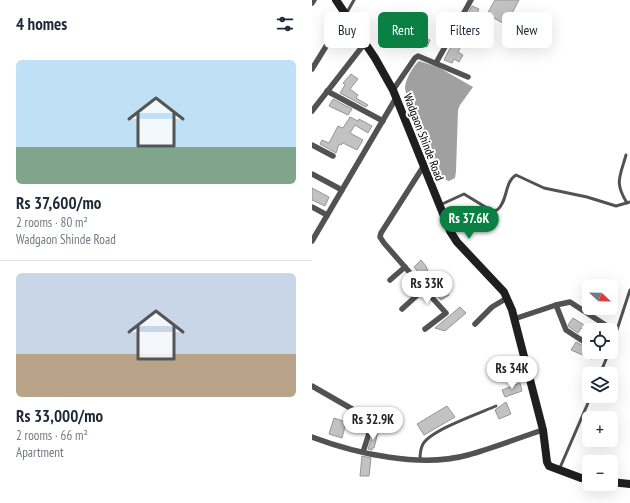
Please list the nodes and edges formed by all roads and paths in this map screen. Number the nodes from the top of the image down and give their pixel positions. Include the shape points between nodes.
1 (314, 0) edge
2 (336, 0) edge
3 (354, 0) edge
4 (471, 0) edge
5 (312, 3) edge
6 (345, 12) edge
7 (347, 12) edge
8 (325, 48) edge
9 (360, 48) edge
10 (368, 48) edge
11 (436, 63) junction
12 (312, 68) edge
13 (468, 78) dead end
14 (393, 90) junction
15 (327, 91) junction
16 (396, 98) junction
17 (312, 111) edge
18 (383, 121) junction
19 (312, 145) edge
20 (626, 155) dead end
21 (333, 156) dead end
22 (423, 167) junction
23 (312, 174) edge
24 (342, 190) junction
25 (628, 202) edge
26 (438, 205) junction
27 (312, 207) edge
28 (328, 215) junction
29 (313, 239) edge
30 (405, 267) junction
31 (390, 280) dead end
32 (424, 289) junction
33 (630, 290) edge
34 (507, 298) junction
35 (556, 305) junction
36 (402, 309) dead end
37 (514, 318) junction
38 (602, 323) edge
39 (475, 324) dead end
40 (618, 327) edge
41 (425, 329) dead end
42 (582, 340) edge
43 (312, 386) edge
44 (588, 403) edge
45 (496, 406) dead end
46 (543, 430) junction
47 (312, 437) edge
48 (363, 452) junction
49 (420, 461) junction
50 (559, 470) junction
51 (582, 478) edge
52 (618, 483) edge
53 (630, 484) edge

1 - 5 street
2 - 6 street, Wadgaon Shinde Road
3 - 7 lane
4 - 11 street
8 - 12 street
9 - 15 street
10 - 14 street, Wadgaon Shinde Road
11 - 13 street
11 - 14 street via 418,56
14 - 16 street, Wadgaon Shinde Road
15 - 17 street
15 - 18 street
16 - 18 street
16 - 22 street, Wadgaon Shinde Road
18 - 24 street
19 - 21 street
20 - 25 lane via 618,186
22 - 26 street, Wadgaon Shinde Road
22 - 30 street via 380,237
23 - 24 street
24 - 28 street
25 - 26 lane via 616,206 587,197 548,190 516,175 511,180 497,210 492,211 464,194
26 - 34 street, Wadgaon Shinde Road via 457,242
27 - 28 street
28 - 29 street
30 - 31 street
30 - 32 street
32 - 36 street
32 - 41 street via 446,313
33 - 40 lane
34 - 37 street, Wadgaon Shinde Road
34 - 39 street via 492,307
35 - 37 street
35 - 38 street via 567,302 573,304
35 - 42 street via 566,330
37 - 46 street, Wadgaon Shinde Road
43 - 48 street via 373,421
44 - 50 lane
45 - 49 lane via 457,422 425,441 421,447
46 - 49 street via 466,456
46 - 50 street, Wadgaon Shinde Road via 547,462 549,466
47 - 48 street
48 - 49 street
50 - 51 street, Wadgaon Shinde Road
52 - 53 street

